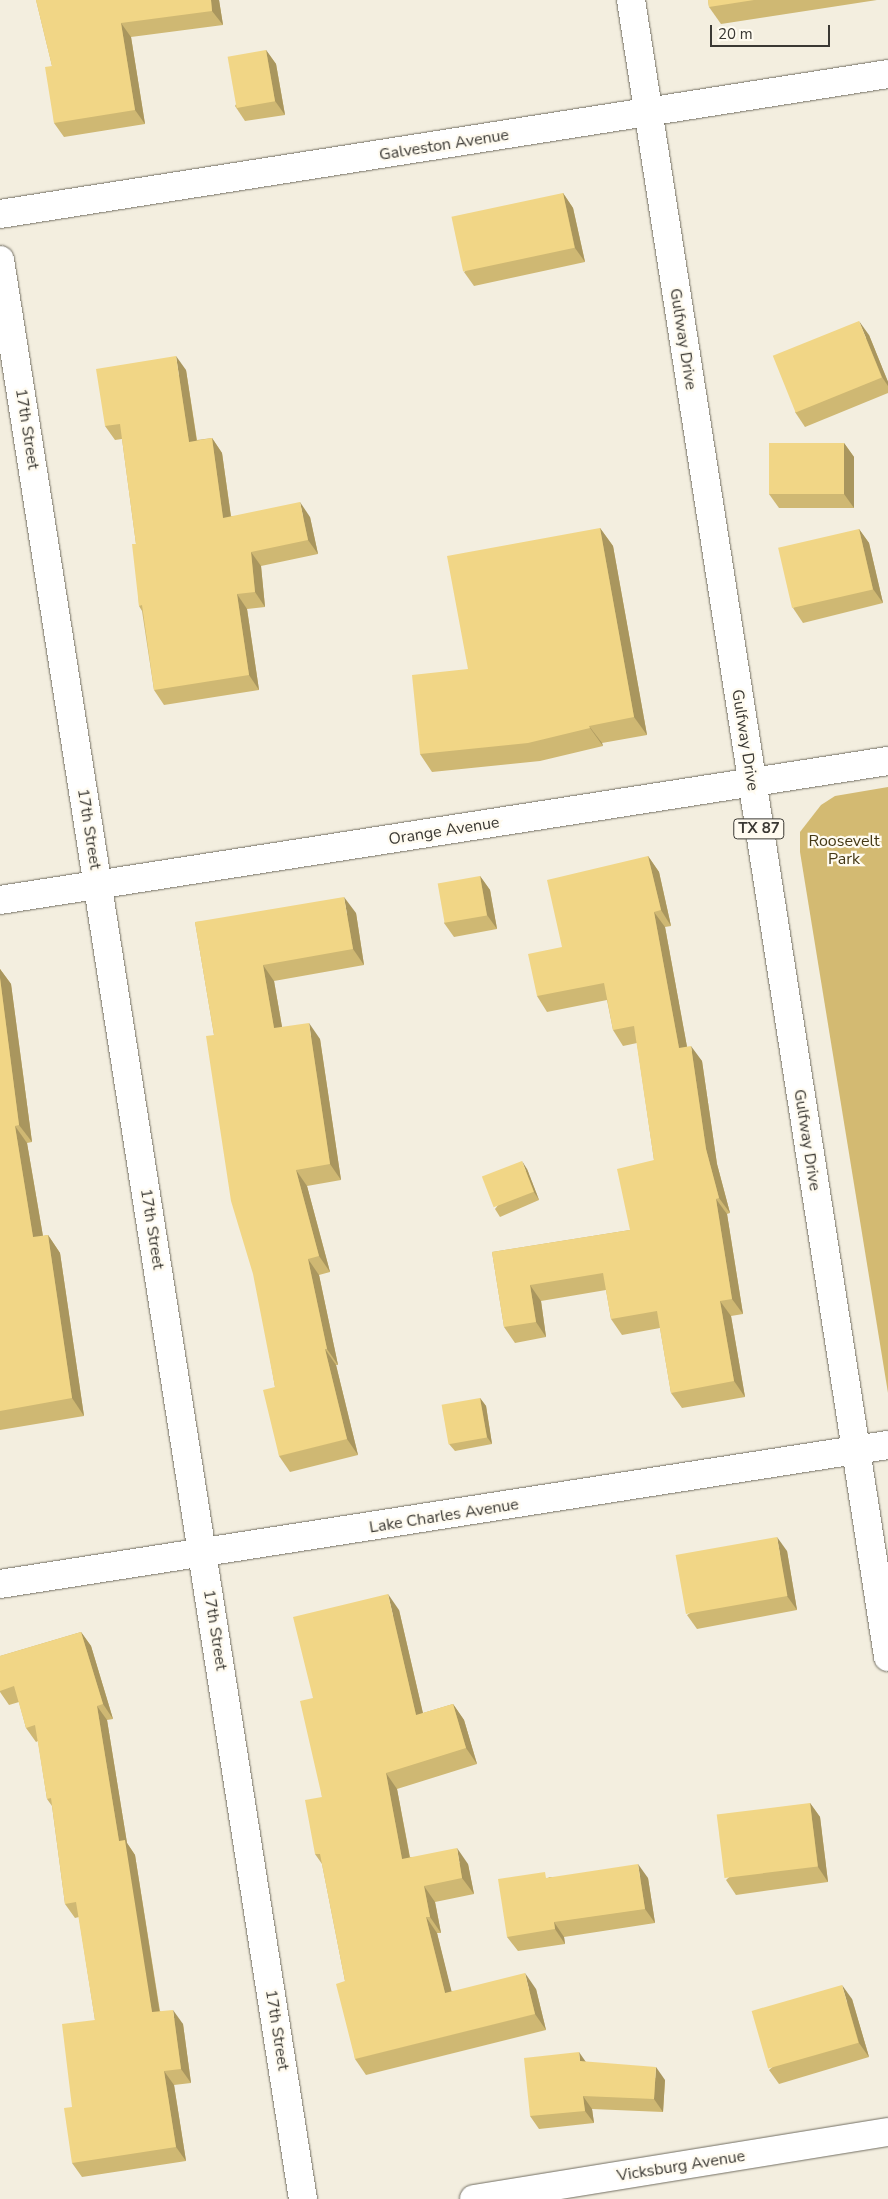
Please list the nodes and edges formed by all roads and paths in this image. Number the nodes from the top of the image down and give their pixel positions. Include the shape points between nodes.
1 (630, 0) edge
2 (888, 74) edge
3 (648, 113) junction
4 (0, 214) edge
5 (0, 260) edge
6 (888, 761) edge
7 (752, 782) junction
8 (98, 885) junction
9 (0, 900) edge
10 (888, 1445) edge
11 (856, 1450) junction
12 (203, 1553) junction
13 (0, 1584) edge
14 (888, 1657) edge
15 (888, 2132) edge
16 (303, 2199) edge
17 (474, 2199) edge

1 - 3 street, Gulfway Drive / TX 87
2 - 3 street, Galveston Avenue
3 - 4 street, Galveston Avenue
3 - 7 street, Gulfway Drive / TX 87
5 - 8 street, 17th Street
6 - 7 street, Orange Avenue
7 - 8 street, Orange Avenue
7 - 11 street, Gulfway Drive / TX 87
8 - 9 street, Orange Avenue
8 - 12 street, 17th Street
10 - 11 street, Lake Charles Avenue
11 - 12 street, Lake Charles Avenue
11 - 14 street, Gulfway Drive / TX 87
12 - 13 street, Lake Charles Avenue
12 - 16 street, 17th Street
15 - 17 street, Vicksburg Avenue

